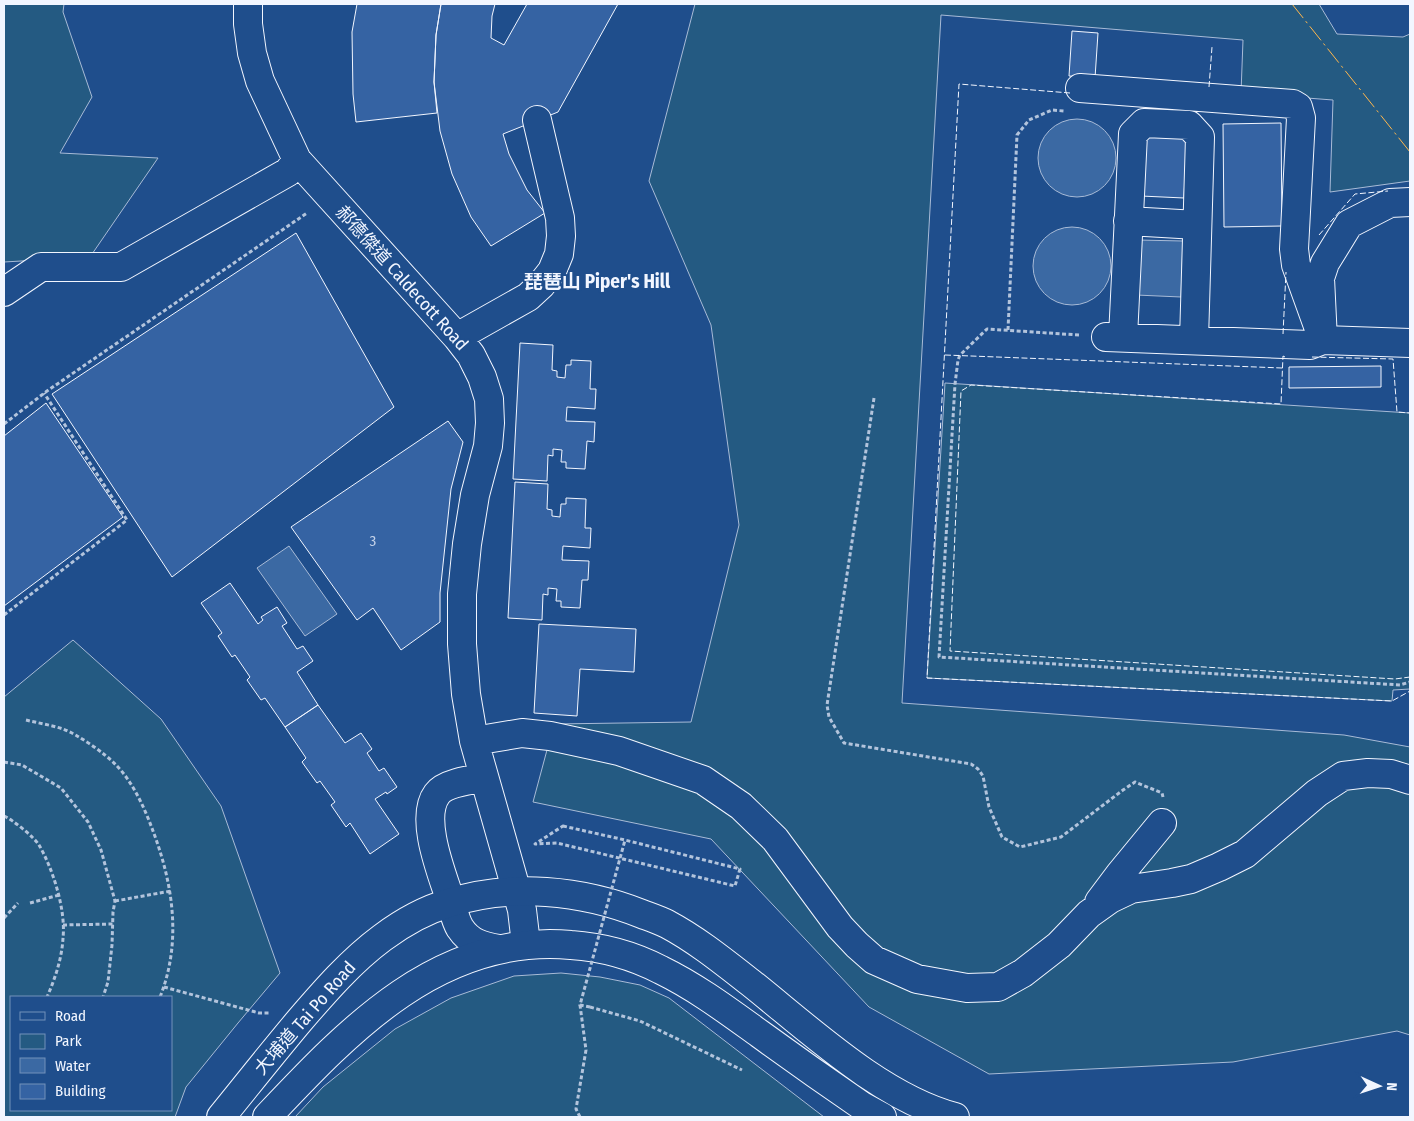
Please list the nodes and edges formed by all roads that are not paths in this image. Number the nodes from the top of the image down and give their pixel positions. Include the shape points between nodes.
1 (248, 4) edge
2 (1075, 100) road end
3 (537, 120) dead end
4 (297, 160) junction
5 (1410, 202) edge
6 (1128, 221) junction
7 (1197, 225) junction
8 (4, 292) edge
9 (456, 337) junction
10 (1194, 340) junction
11 (1323, 340) junction
12 (1410, 343) edge
13 (474, 741) junction
14 (483, 778) junction
15 (1410, 780) edge
16 (1162, 824) road end
17 (517, 892) junction
18 (451, 902) junction
19 (1089, 914) junction
20 (526, 944) junction
21 (499, 949) junction
22 (221, 1117) edge
23 (267, 1117) edge
24 (882, 1117) edge
25 (955, 1117) edge

1 - 4 main road, 郝德傑道 Caldecott Road via 252,53 260,81
2 - 11 main road via 1294,104 1298,107 1301,118 1294,249 1296,265
3 - 9 main road via 560,218 561,236 552,271 528,297
4 - 8 main road via 288,172 121,267 41,267
4 - 9 main road, 郝德傑道 Caldecott Road
5 - 11 main road via 1390,203 1349,224 1325,263 1320,278
6 - 7 main road
6 - 7 main road via 1132,134 1144,123 1189,125 1200,137
6 - 10 main road via 1115,337
7 - 10 main road
9 - 13 main road, 郝德傑道 Caldecott Road via 471,356 489,399 488,446 475,495 462,594 466,694
10 - 11 main road via 1310,345
11 - 12 main road
13 - 14 main road, 郝德傑道 Caldecott Road
13 - 19 main road via 522,733 550,736 620,751 703,780 741,806 775,839 857,945 874,960 917,979 967,988 998,987 1023,973 1059,945
14 - 17 main road, 郝德傑道 Caldecott Road
14 - 18 main road via 450,786 437,794 430,811 430,833
15 - 19 main road via 1391,774 1343,776 1317,793 1245,854 1191,878 1131,889
16 - 19 main road
17 - 18 main road, 大埔道 Tai Po Road
17 - 20 main road, 郝德傑道 Caldecott Road
17 - 25 main road, 大埔道 Tai Po Road via 586,896 628,908 666,924 706,948 869,1075 906,1098
18 - 21 main road via 459,927 469,939
18 - 22 main road, 大埔道 Tai Po Road via 410,920 357,959 323,994
20 - 21 main road
20 - 24 main road via 553,943 602,949 661,969 697,990
21 - 23 main road via 446,967 395,998 335,1047

